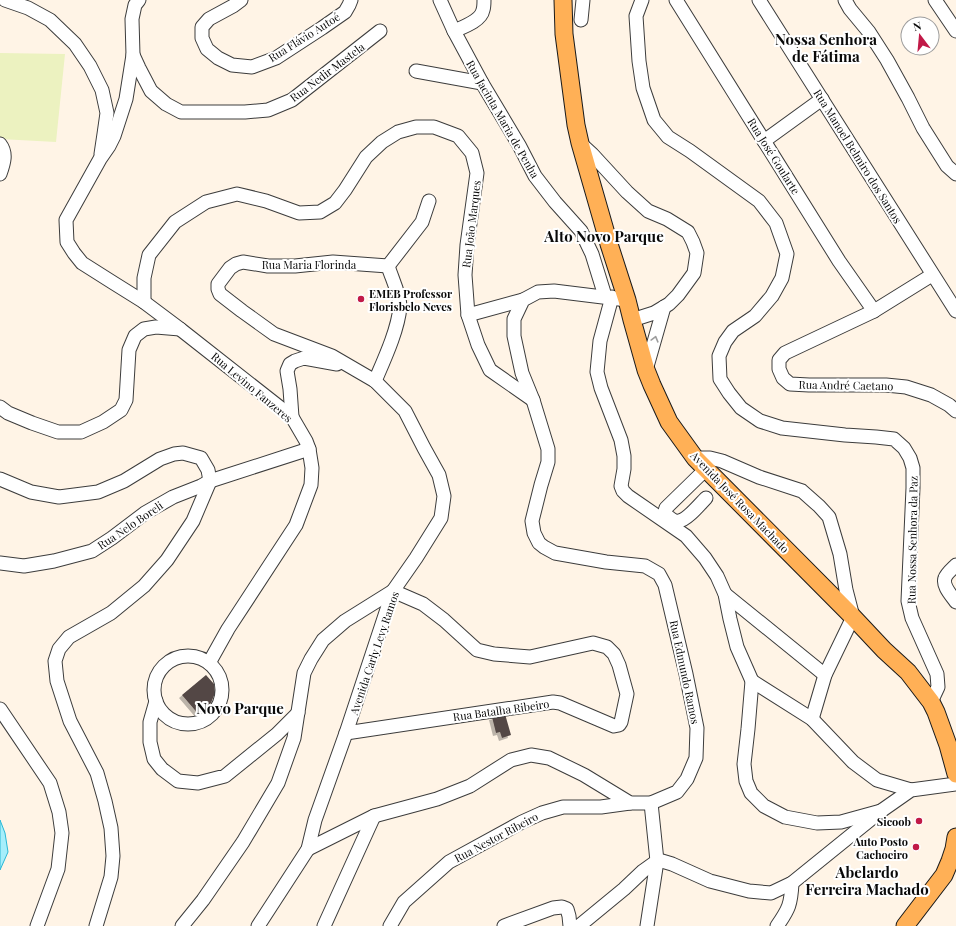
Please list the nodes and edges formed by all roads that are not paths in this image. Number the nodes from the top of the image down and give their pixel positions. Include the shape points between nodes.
1 (5, 0) edge
2 (139, 0) edge
3 (241, 0) edge
4 (351, 0) edge
5 (440, 0) edge
6 (484, 0) edge
7 (563, 0) edge
8 (583, 0) edge
9 (642, 0) edge
10 (676, 0) edge
11 (759, 0) edge
12 (845, 0) edge
13 (935, 0) edge
14 (581, 20) dead end
15 (380, 31) dead end
16 (454, 31) junction
17 (956, 31) edge
18 (133, 55) junction
19 (416, 71) dead end
20 (482, 83) junction
21 (822, 99) junction
22 (764, 140) junction
23 (580, 143) junction
24 (0, 144) edge
25 (100, 160) junction
26 (0, 174) edge
27 (956, 174) edge
28 (430, 201) dead end
29 (388, 266) junction
30 (932, 275) junction
31 (615, 298) junction
32 (523, 300) junction
33 (144, 302) junction
34 (664, 307) junction
35 (956, 311) edge
36 (874, 312) junction
37 (468, 315) junction
38 (632, 320) junction
39 (180, 329) junction
40 (344, 363) junction
41 (646, 370) junction
42 (375, 381) junction
43 (533, 400) junction
44 (0, 407) edge
45 (956, 411) edge
46 (292, 417) junction
47 (309, 449) junction
48 (700, 463) junction
49 (0, 479) edge
50 (210, 481) junction
51 (706, 498) dead end
52 (0, 562) edge
53 (956, 564) edge
54 (394, 590) junction
55 (725, 594) junction
56 (956, 602) edge
57 (853, 617) junction
58 (210, 663) junction
59 (825, 675) junction
60 (752, 680) junction
61 (156, 701) junction
62 (931, 702) junction
63 (0, 709) edge
64 (298, 713) junction
65 (812, 719) junction
66 (346, 733) junction
67 (956, 774) edge
68 (956, 784) edge
69 (911, 790) junction
70 (651, 803) junction
71 (630, 804) junction
72 (881, 811) junction
73 (374, 816) junction
74 (955, 845) edge
75 (308, 849) junction
76 (657, 861) junction
77 (792, 883) junction
78 (37, 926) edge
79 (96, 926) edge
80 (182, 926) edge
81 (258, 926) edge
82 (324, 926) edge
83 (390, 926) edge
84 (504, 926) edge
85 (570, 926) edge
86 (579, 926) edge
87 (647, 926) edge
88 (777, 926) edge
89 (905, 926) edge

1 - 25 street via 28,8 50,20 75,44 90,66 102,90 107,113
2 - 18 street via 135,5 132,19
3 - 4 street, Rua Flávio Autoé via 209,19 202,27 202,38 207,49 218,58 232,65 252,67 276,58 322,28 345,12
5 - 16 street, Rua Jacinta Maria de Penha
6 - 16 street via 483,12 479,17
7 - 23 main road, Avenida José Rosa Machado via 564,34
8 - 14 street
9 - 62 street, Rua Nossa Senhora da Paz via 636,16 639,61 643,88 654,120 668,137 759,201 776,223 787,254 782,278 772,296 755,316 733,331 724,342 719,356 720,378 741,408 760,421 782,428 894,439 910,458 913,488 908,601 912,618 937,674 938,686
10 - 22 street, Rua José Goularte
11 - 21 street, Rua Manoel Belmiro dos Santos
12 - 27 street via 887,60 923,128 947,166
13 - 17 street
15 - 18 street, Rua Nedir Mastela via 292,100 268,110 182,112 166,104 151,91
16 - 20 street, Rua Jacinta Maria de Penha
18 - 25 street, Rua Levino Fanzeres via 126,99 114,136
19 - 20 street
20 - 31 street, Rua Jacinta Maria de Penha via 535,176 554,202 581,231
21 - 22 street
21 - 30 street, Rua Manoel Belmiro dos Santos
22 - 36 street, Rua José Goularte via 839,261
23 - 31 main road, Avenida José Rosa Machado via 609,244
23 - 34 street via 648,211 688,232 697,253 694,273 678,295
24 - 26 street via 5,154
25 - 33 street, Rua Levino Fanzeres via 66,220 68,242 82,263
28 - 29 street via 422,222
29 - 40 street, Rua Maria Florinda via 333,262 268,266 243,262 230,268 218,284 220,294 274,334
29 - 42 street via 400,307 396,327
30 - 35 street, Rua Manoel Belmiro dos Santos
30 - 36 street, Rua André Caetano
31 - 32 street via 554,291 538,292
31 - 38 main road, Avenida José Rosa Machado
31 - 55 street via 600,341 598,372 601,388 621,440 624,469 621,486 628,496 686,536 705,558
32 - 37 street
32 - 43 street, Rua Edmundo Ramos via 514,319 514,336 522,374
33 - 37 street, Rua João Marques via 144,278 149,255 174,222 206,202 237,194 299,213 320,212 335,203 366,157 382,142 398,132 416,127 434,127 458,136 472,152 477,173 465,275
33 - 39 street, Rua Levino Fanzeres
34 - 38 street
41 -> 34 street
36 - 45 street, Rua André Caetano via 785,353 779,360 783,378 790,384 906,387 931,395
37 - 43 street, Rua João Marques via 490,370
38 - 41 main road, Avenida José Rosa Machado
39 - 44 street via 156,327 144,329 135,336 129,350 126,400 121,410 81,432 58,432 8,413
39 - 46 street, Rua Levino Fanzeres
40 - 42 street, Avenida Carly Levy Ramos
40 - 46 street via 335,364 304,358 290,364 287,371
41 - 48 main road, Avenida José Rosa Machado via 669,422
42 - 54 street, Avenida Carly Levy Ramos via 405,411 439,475 444,496 441,518
43 - 70 street, Rua Edmundo Ramos via 548,449 548,462 532,521 539,543 555,553 645,566 659,574 665,586 697,728 696,758 687,779 677,792
46 - 47 street, Rua Levino Fanzeres
47 - 50 street, Rua Nelo Boreli
47 - 58 street, Rua Levino Fanzeres via 311,485 296,525 228,629
48 - 51 street via 664,511 674,521 679,521 685,519
48 - 57 main road, Avenida José Rosa Machado
48 - 57 street via 710,458 722,461 802,491 819,506 829,517 840,554
49 - 50 street via 32,492 59,497 98,492 124,481 160,460 183,453 201,458 208,470
50 - 52 street, Rua Nelo Boreli via 145,513 92,551 24,566
50 - 79 street via 193,521 167,560 144,586 111,614 69,637 59,649 55,661 57,681 70,721 97,773 111,828 111,877
53 - 56 street via 945,578 945,584
54 - 64 street via 345,621 323,640 304,673
54 - 66 street, Avenida Carly Levy Ramos
54 - 66 street, Rua Batalha Ribeiro via 423,604 477,650 530,657 593,643 606,647 614,654 619,665 627,694 621,722 614,726 552,702
55 - 59 street
55 - 60 street via 737,647
57 - 59 street
57 - 62 main road, Avenida José Rosa Machado via 908,672
58 - 61 street via 200,657 188,656 177,657 167,663 159,671 154,682
58 - 61 street via 222,682 223,693 214,713 205,720 194,724 172,721 163,714
59 - 65 street
60 - 65 street
60 - 72 street via 744,764 746,781 751,793 764,806 785,817 817,823 841,822
61 - 64 street via 150,722 150,742 154,759 178,781 198,783 225,776 277,734
62 - 67 main road, Avenida José Rosa Machado
63 - 78 street via 50,783 59,812 62,833 58,869
64 - 80 street via 294,738 278,783 243,842
65 - 69 street via 853,762 877,780
66 - 75 street, Avenida Carly Levy Ramos via 315,820
68 - 69 street
69 - 72 street
70 - 71 street, Rua Edmundo Ramos
70 - 76 street
71 - 73 street via 584,775 549,758 531,756 511,760 470,786 437,799
71 - 83 street, Rua Nestor Ribeiro via 563,807 522,822 449,862 404,902
72 - 77 street
73 - 75 street
73 - 82 street
74 - 89 main road via 944,875
75 - 81 street, Avenida Carly Levy Ramos
76 - 77 street via 672,864 710,881 749,891 770,893
76 - 86 street
76 - 87 street
77 - 88 street via 788,910
84 - 85 street via 562,907 569,916

